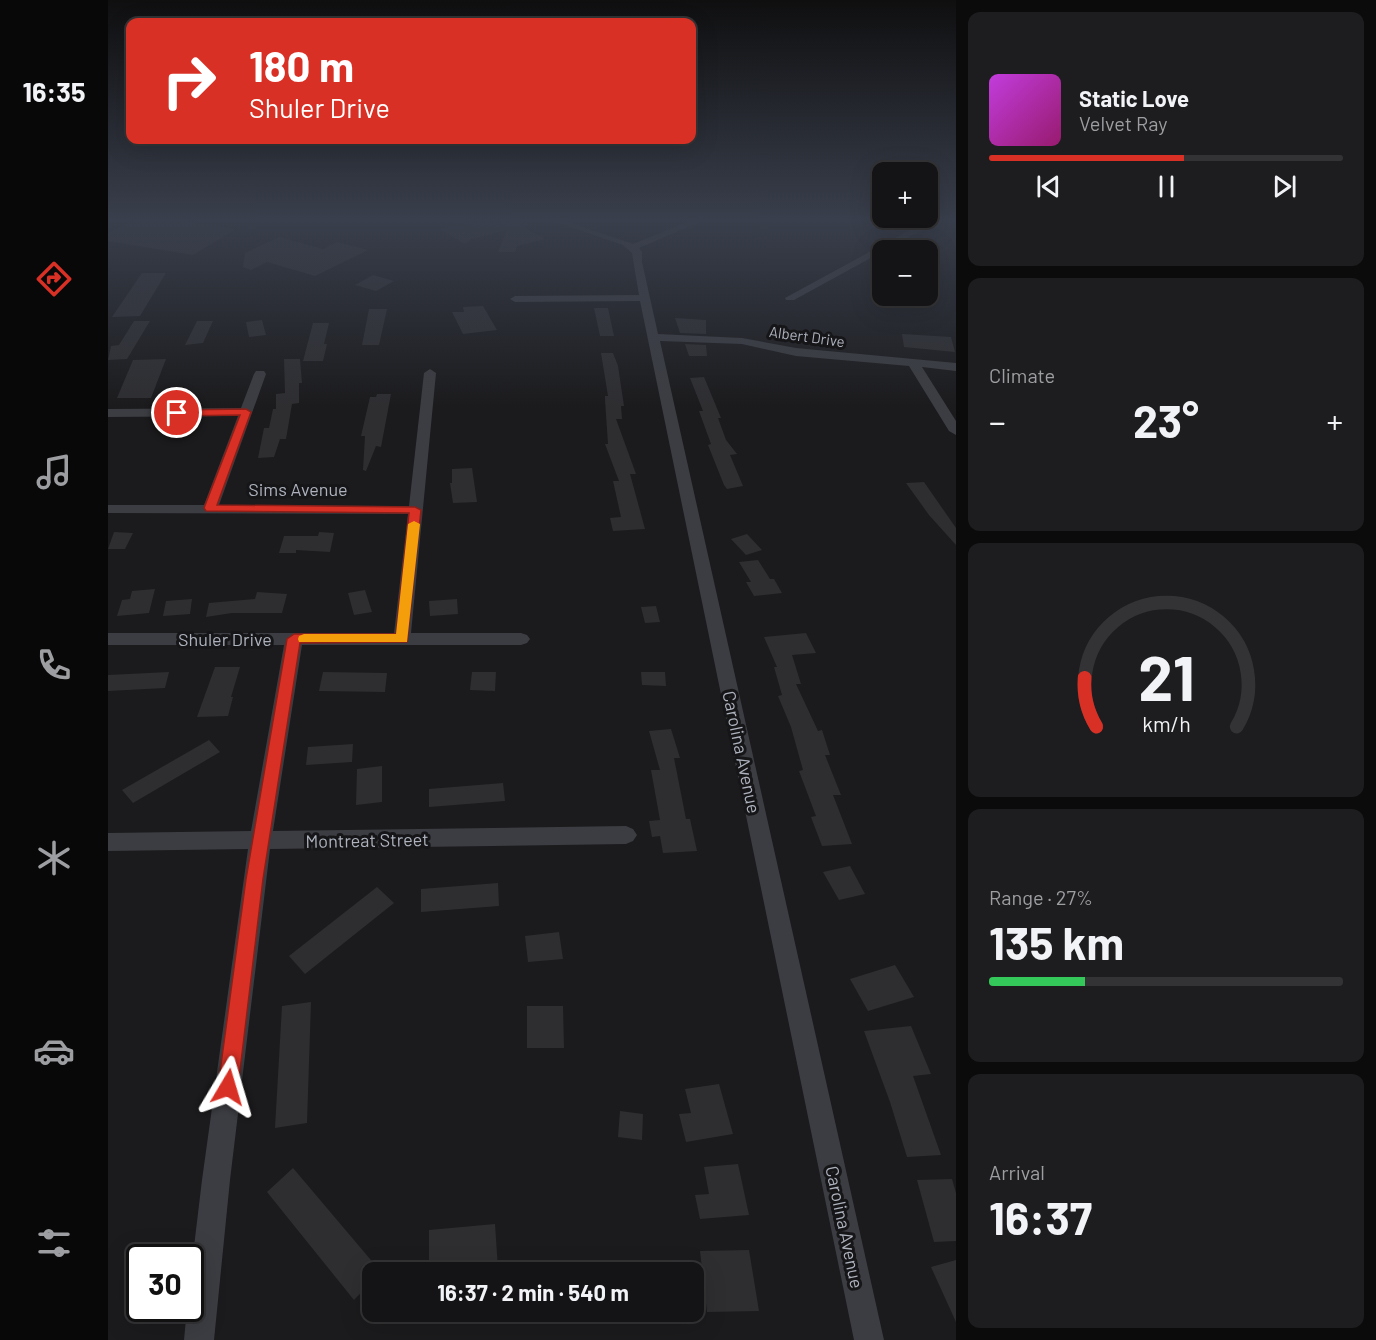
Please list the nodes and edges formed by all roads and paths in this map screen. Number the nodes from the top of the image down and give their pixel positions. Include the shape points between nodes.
1 (642, 283) edge
2 (819, 283) edge
3 (645, 298) junction
4 (790, 298) dead end
5 (515, 299) dead end
6 (653, 337) junction
7 (913, 363) junction
8 (956, 367) edge
9 (430, 373) dead end
10 (260, 374) dead end
11 (246, 412) junction
12 (108, 413) edge
13 (956, 431) edge
14 (210, 508) junction
15 (108, 509) edge
16 (415, 510) junction
17 (108, 639) edge
18 (294, 639) junction
19 (402, 639) junction
20 (521, 639) dead end
21 (626, 835) dead end
22 (261, 841) junction
23 (108, 842) edge
24 (199, 1340) edge
25 (869, 1340) edge

1 - 3 street, Carolina Avenue
2 - 4 street
3 - 5 street
3 - 6 street, Carolina Avenue
6 - 7 street, Albert Drive via 742,341 796,352
6 - 25 street, Carolina Avenue
7 - 8 street, Albert Drive
7 - 13 street
9 - 16 street
10 - 11 street
11 - 12 street
11 - 14 street
14 - 15 street, Sims Avenue
14 - 16 street, Sims Avenue
16 - 19 street
17 - 18 street, Shuler Drive
18 - 19 street, Shuler Drive
18 - 22 street
19 - 20 street, Shuler Drive
21 - 22 street, Montreat Street
22 - 23 street, Montreat Street
22 - 24 street

